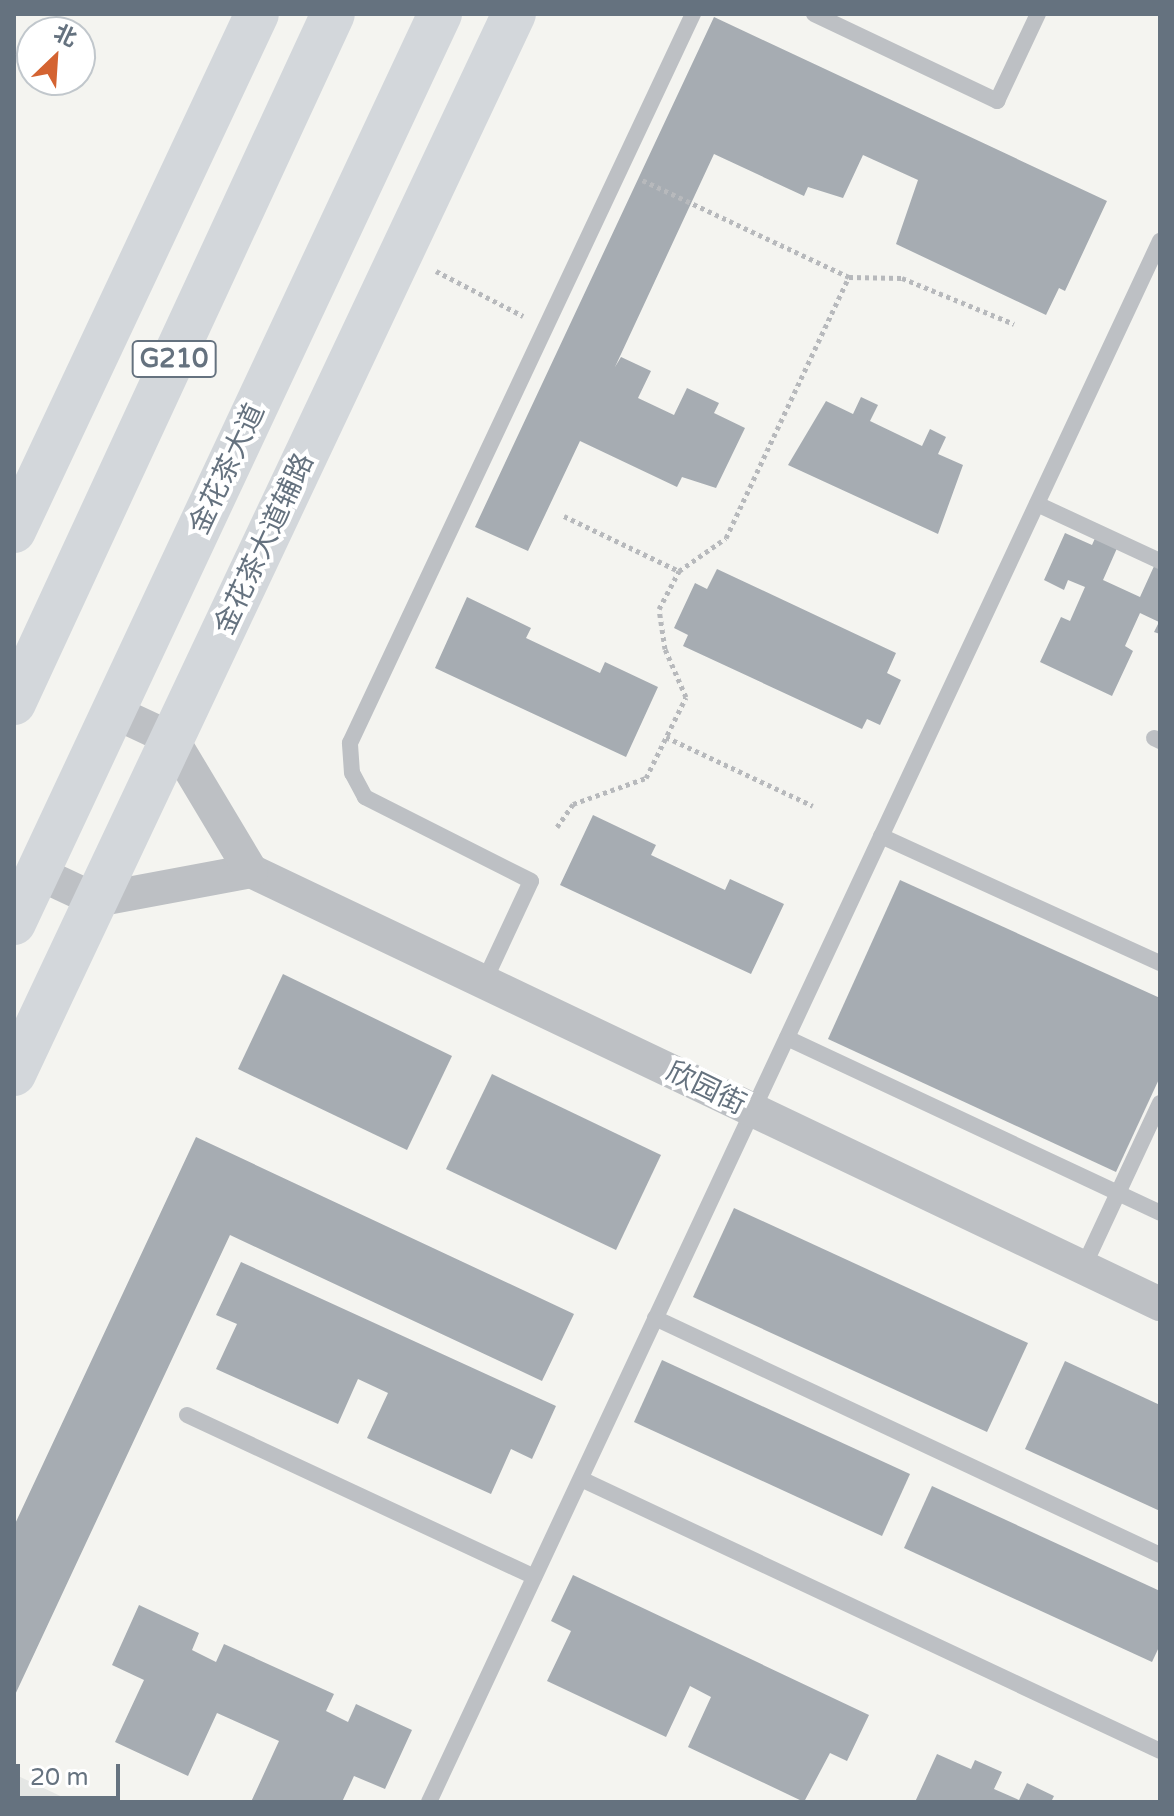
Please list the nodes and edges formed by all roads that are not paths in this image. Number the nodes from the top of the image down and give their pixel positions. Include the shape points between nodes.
1 (257, 14) edge
2 (440, 14) edge
3 (462, 14) edge
4 (514, 14) edge
5 (693, 14) edge
6 (814, 14) edge
7 (1038, 14) edge
8 (330, 18) edge
9 (404, 92) junction
10 (1160, 241) edge
11 (1154, 269) edge
12 (1037, 504) junction
13 (14, 531) edge
14 (1160, 561) edge
15 (14, 703) edge
16 (114, 712) junction
17 (172, 739) junction
18 (881, 836) junction
19 (251, 871) junction
20 (38, 873) junction
21 (96, 900) junction
22 (14, 923) edge
23 (1160, 963) edge
24 (484, 982) junction
25 (787, 1038) junction
26 (14, 1074) edge
27 (1160, 1103) edge
28 (753, 1110) junction
29 (1118, 1193) junction
30 (1160, 1213) edge
31 (1083, 1268) junction
32 (1160, 1304) edge
33 (655, 1318) junction
34 (187, 1415) dead end
35 (581, 1479) junction
36 (1160, 1555) edge
37 (534, 1577) junction
38 (1160, 1751) edge
39 (429, 1802) edge

1 - 13 main road
2 - 9 main road, 金花茶大道
3 - 9 main road
4 - 17 main road, 金花茶大道辅路
5 - 24 lane via 350,743 352,773 365,797 531,881
6 - 7 lane via 997,101
8 - 15 main road, G210
9 - 16 main road, 金花茶大道
10 - 11 lane
11 - 12 lane
12 - 14 lane
12 - 18 lane
16 - 17 street
16 - 20 main road, 金花茶大道
17 - 19 street
17 - 21 main road, 金花茶大道辅路
18 - 23 lane
18 - 25 lane
19 - 21 street
19 - 24 street, 欣园街
20 - 21 street
20 - 22 main road, 金花茶大道
21 - 26 main road, 金花茶大道辅路
24 - 28 street, 欣园街
25 - 28 lane
25 - 29 lane
27 - 29 lane
28 - 31 street, 欣园街
28 - 33 lane
29 - 30 lane
29 - 31 lane
31 - 32 street, 欣园街
33 - 35 lane
33 - 36 lane
34 - 37 lane
35 - 37 lane
35 - 38 lane
37 - 39 lane

